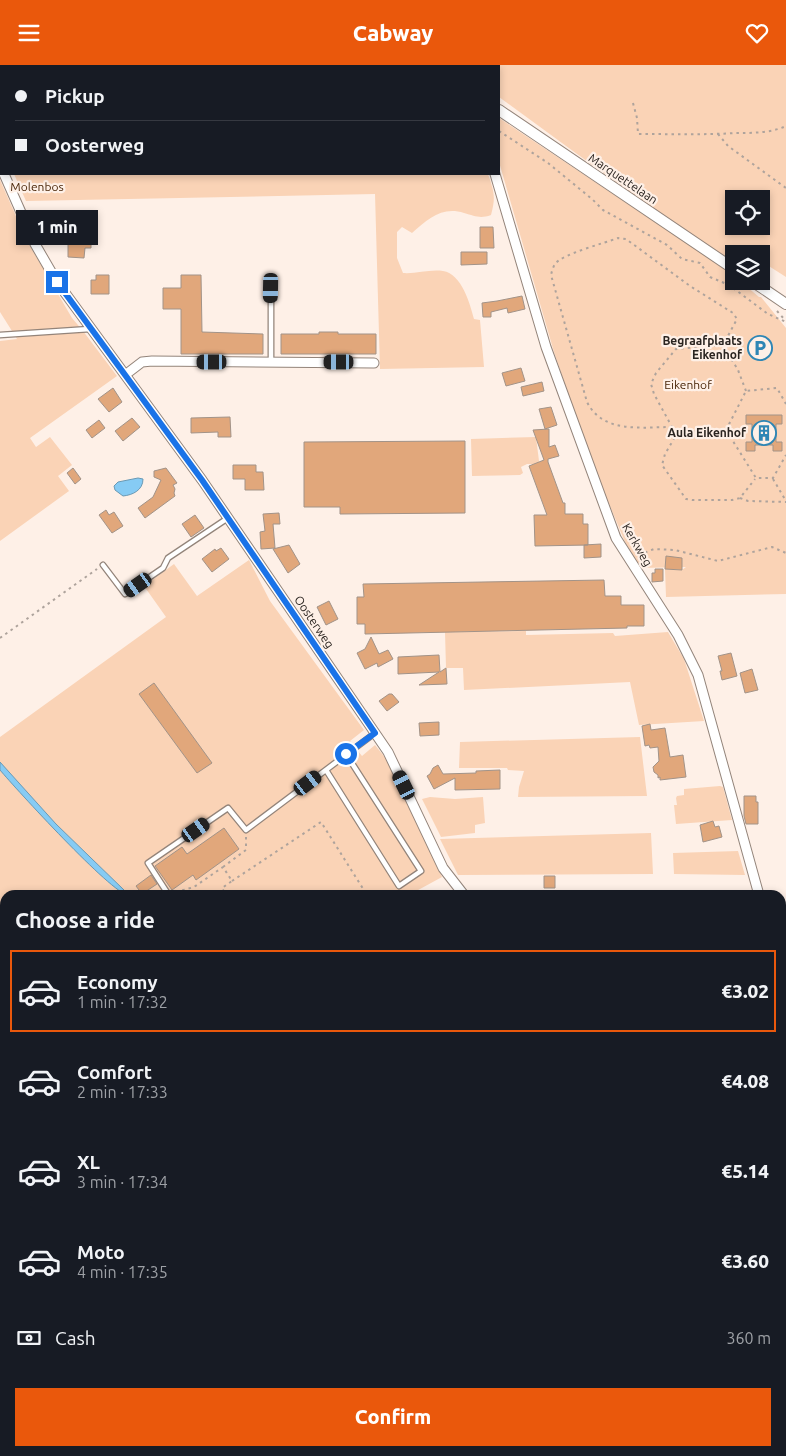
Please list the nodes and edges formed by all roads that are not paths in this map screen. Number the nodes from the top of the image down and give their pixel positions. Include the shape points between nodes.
1 (500, 111) edge
2 (4, 175) edge
3 (496, 175) edge
4 (725, 263) edge
5 (271, 288) dead end
6 (765, 290) edge
7 (786, 304) edge
8 (91, 329) junction
9 (0, 335) edge
10 (271, 362) junction
11 (374, 363) dead end
12 (125, 375) junction
13 (228, 518) junction
14 (103, 565) road end
15 (375, 733) junction
16 (346, 754) junction
17 (326, 770) junction
18 (164, 890) edge
19 (460, 890) edge
20 (758, 890) edge

1 - 4 street, Marquettelaan
2 - 8 street, Oosterweg via 40,252
3 - 20 street, Kerkweg via 546,347 616,538 678,635 698,675
5 - 10 lane
6 - 7 street
8 - 9 lane
8 - 12 street, Oosterweg
10 - 11 street
10 - 12 street via 142,362
12 - 13 street, Oosterweg
13 - 14 lane via 168,558 163,568 125,594
13 - 15 street, Oosterweg
15 - 16 lane
15 - 19 street, Oosterweg via 388,752 443,868
16 - 17 lane
16 - 17 lane via 421,871 399,886
17 - 18 lane via 246,830 228,808 148,863

